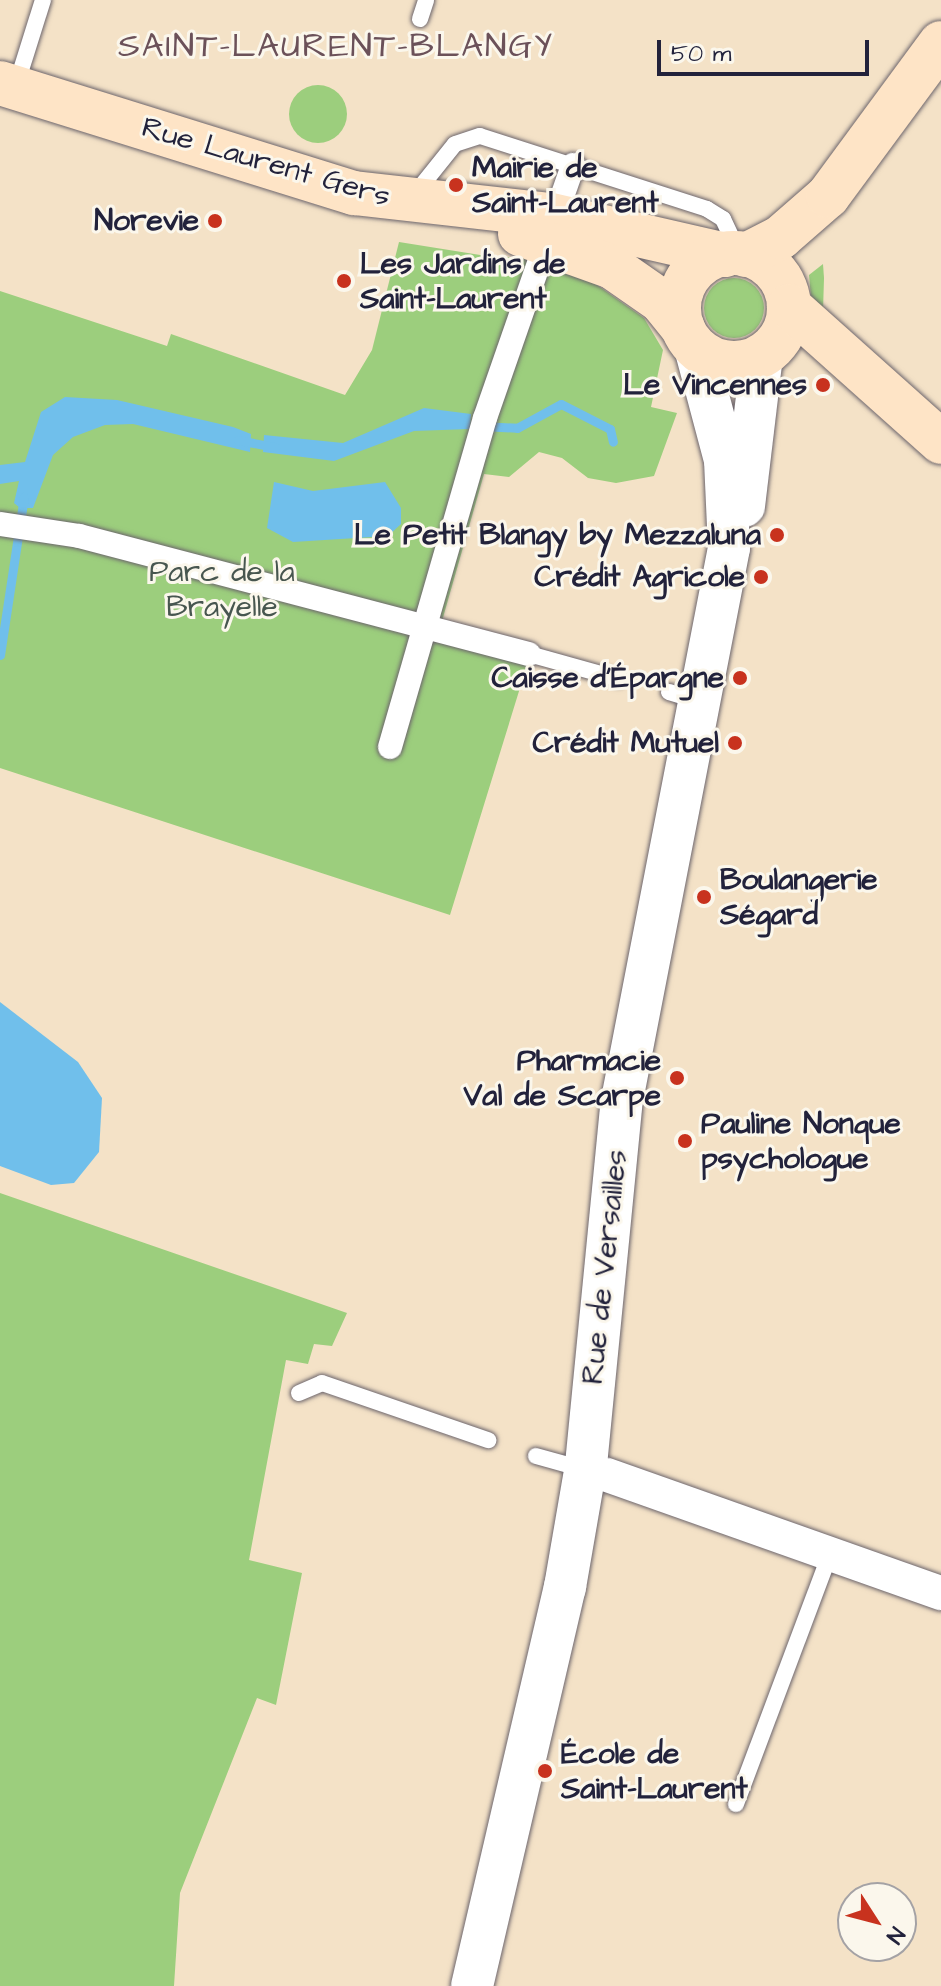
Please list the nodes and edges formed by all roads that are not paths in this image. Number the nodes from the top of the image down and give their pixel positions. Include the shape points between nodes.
1 (43, 0) edge
2 (426, 0) edge
3 (420, 19) dead end
4 (941, 43) edge
5 (5, 90) edge
6 (573, 165) junction
7 (828, 196) junction
8 (410, 203) junction
9 (553, 229) junction
10 (737, 255) junction
11 (788, 302) junction
12 (689, 338) junction
13 (766, 353) junction
14 (860, 368) junction
15 (941, 442) edge
16 (4, 524) edge
17 (729, 548) junction
18 (423, 628) junction
19 (529, 654) joint
20 (619, 679) dead end
21 (390, 747) dead end
22 (299, 1393) dead end
23 (488, 1440) dead end
24 (536, 1456) dead end
25 (592, 1467) junction
26 (831, 1550) junction
27 (941, 1593) edge
28 (736, 1804) dead end
29 (472, 1986) edge

1 - 5 lane
2 - 3 lane
4 - 7 main road
5 - 8 main road, Rue Laurent Gers via 302,178
5 - 9 main road, Rue Laurent Gers via 324,203
6 - 8 lane via 472,135 439,160
6 - 9 street
6 - 10 lane via 707,209 723,219
7 - 10 main road via 781,237
7 - 11 main road
8 - 9 main road, Rue Laurent Gers
9 - 10 main road, Rue Laurent Gers
9 - 12 main road, Rue Laurent Gers via 627,276
9 - 18 street via 483,427
10 - 11 main road via 776,273
10 - 12 main road via 687,282
11 - 13 main road
11 - 14 main road
12 - 13 main road via 727,363
12 - 17 street, Rue de Versailles via 725,460
13 - 14 main road via 812,347
13 - 17 street via 752,473
14 - 15 main road
16 - 18 street
17 - 25 street, Rue de Versailles via 683,696 622,1100
18 - 19 street
18 - 21 street
19 - 20 lane
22 - 23 lane via 322,1383
24 - 25 lane
25 - 26 street
25 - 29 street, Rue de Versailles
26 - 27 street
26 - 28 lane

